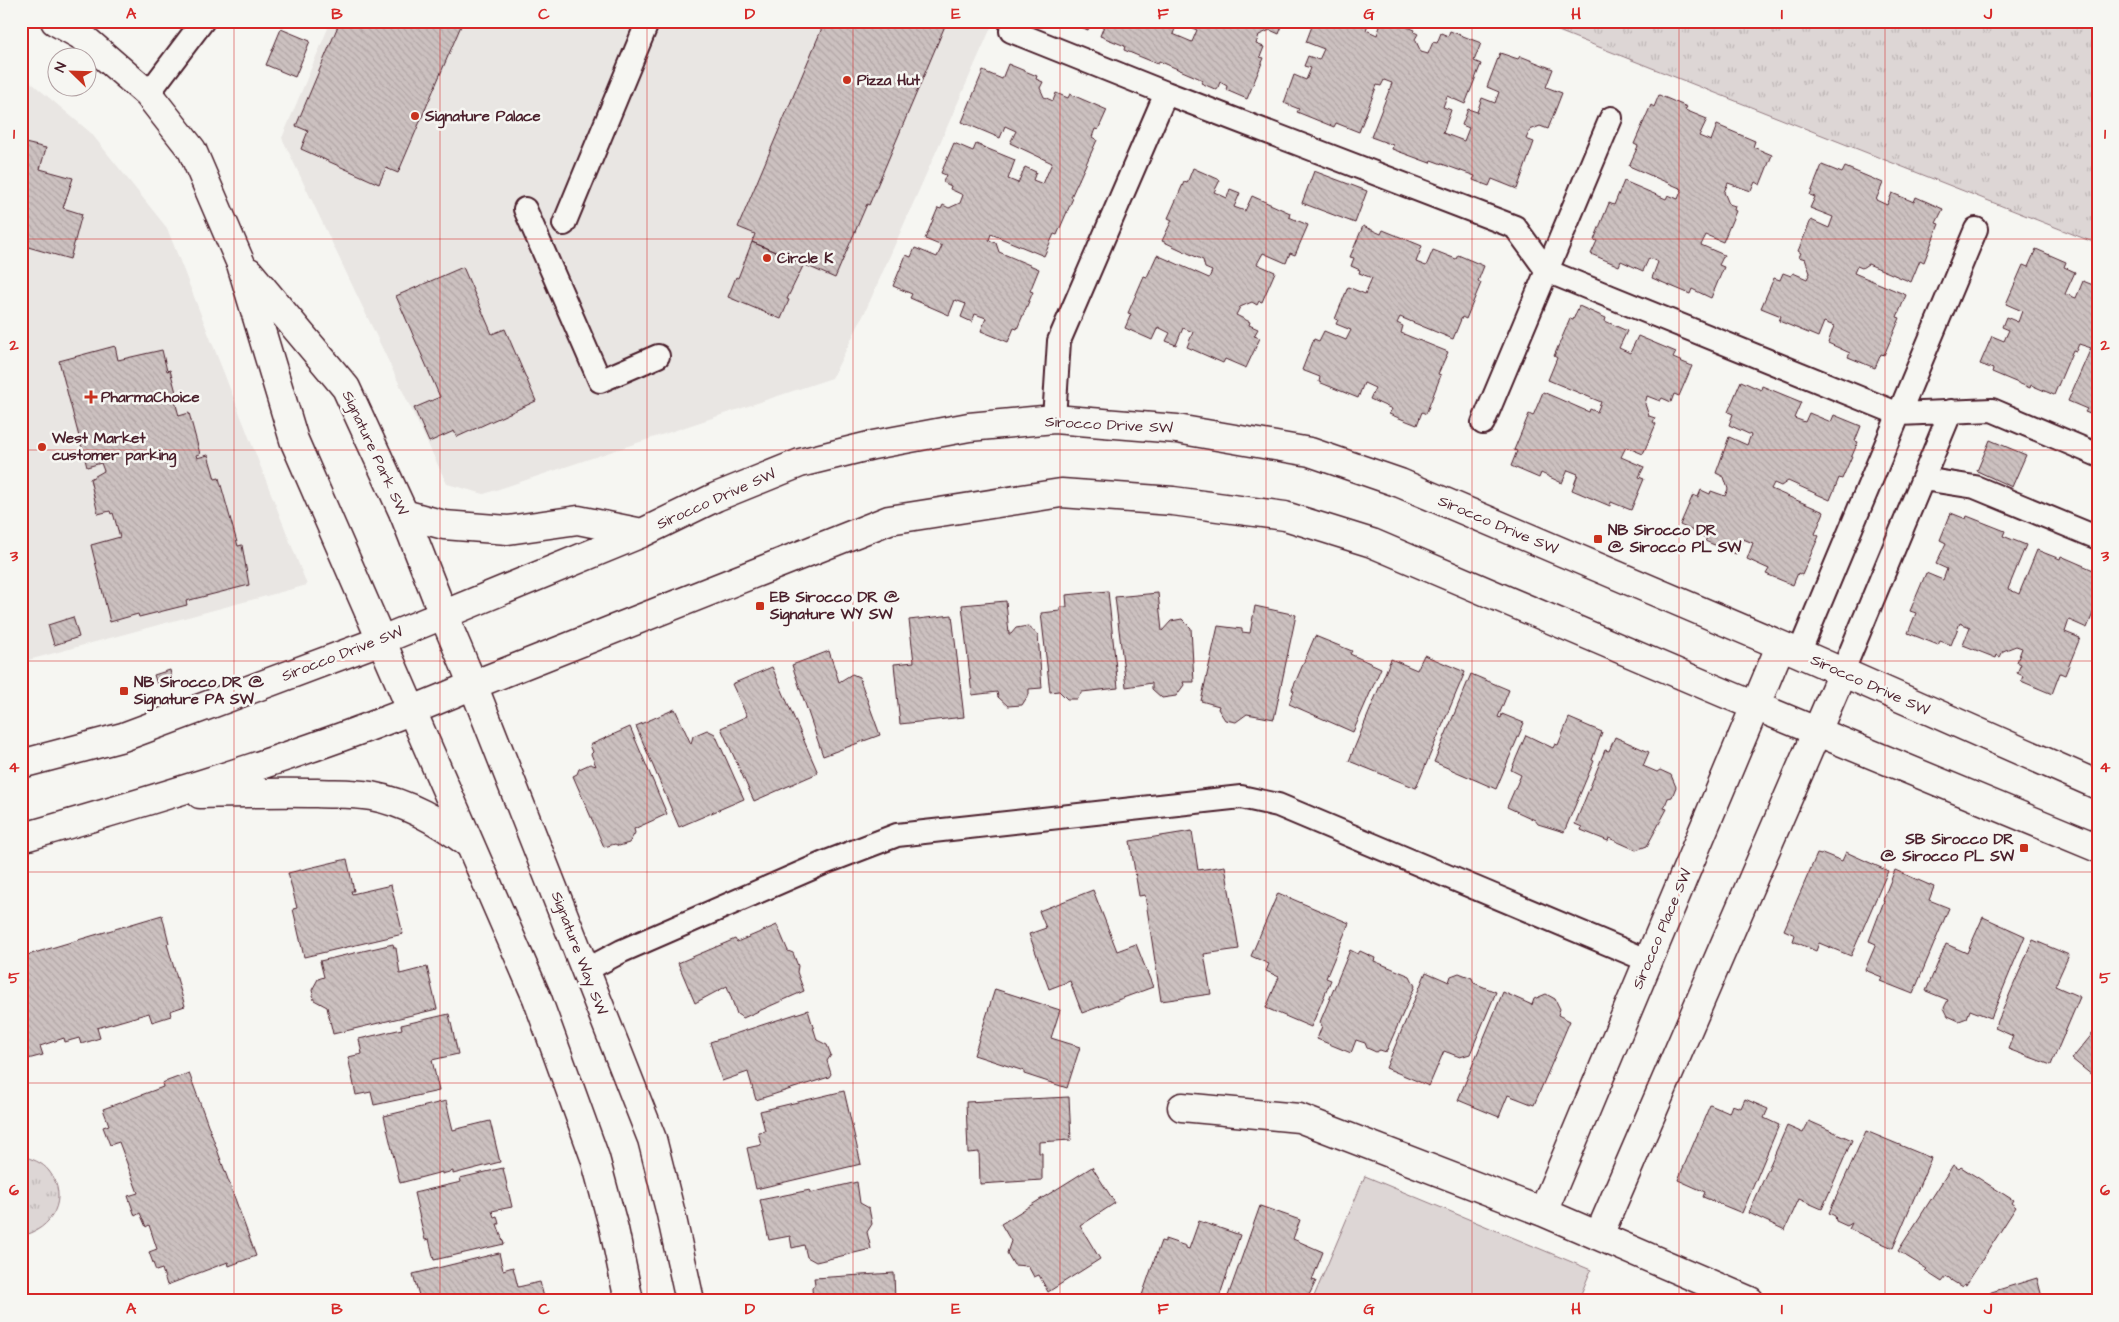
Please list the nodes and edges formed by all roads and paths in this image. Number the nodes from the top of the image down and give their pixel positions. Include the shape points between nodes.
1 (55, 21) edge
2 (202, 21) edge
3 (648, 21) edge
4 (1011, 31) dead end
5 (1166, 93) junction
6 (148, 94) junction
7 (1611, 118) dead end
8 (525, 209) dead end
9 (564, 224) dead end
10 (1976, 229) dead end
11 (241, 264) junction
12 (1547, 271) junction
13 (658, 356) dead end
14 (1951, 411) junction
15 (1899, 414) junction
16 (1054, 419) junction
17 (1483, 424) dead end
18 (2098, 455) edge
19 (1923, 480) junction
20 (404, 514) junction
21 (642, 532) junction
22 (2098, 538) edge
23 (442, 614) junction
24 (382, 640) junction
25 (1790, 650) junction
26 (1842, 673) junction
27 (473, 685) junction
28 (1756, 706) junction
29 (412, 712) junction
30 (1816, 731) junction
31 (21, 764) edge
32 (2098, 786) edge
33 (173, 795) junction
34 (21, 838) edge
35 (469, 844) junction
36 (2098, 848) edge
37 (1649, 960) junction
38 (586, 970) junction
39 (1182, 1108) dead end
40 (1543, 1212) junction
41 (1599, 1235) junction
42 (629, 1301) edge
43 (690, 1301) edge
44 (1750, 1301) edge

1 - 6 street, Signature Park SW via 80,35
2 - 6 lane
3 - 9 lane
4 - 5 lane
5 - 12 lane via 1515,227
5 - 16 lane via 1059,341
6 - 11 street, Signature Park SW via 192,150
7 - 12 lane
8 - 13 lane via 600,381
10 - 15 lane
11 - 20 street, Signature Park SW via 346,388
11 - 24 street, Signature Park SW via 294,440
12 - 15 lane
12 - 17 lane
14 - 15 lane
14 - 18 lane via 1992,410
14 - 19 lane
15 - 25 lane
16 - 21 street, Sirocco Drive SW via 969,427 800,463
16 - 25 street, Sirocco Drive SW via 1177,428 1310,452 1400,483
19 - 22 lane via 1975,487
19 - 26 lane
20 - 21 street via 444,525 508,530 578,520
20 - 23 street, Signature Park SW
21 - 23 street, Sirocco Drive SW
23 - 24 street, Sirocco Drive SW
23 - 27 street, Signature Way SW
24 - 29 street
24 - 31 street, Sirocco Drive SW via 123,737
25 - 26 street, Sirocco Drive SW
25 - 28 street, Sirocco Place SW
26 - 30 street
26 - 32 street, Sirocco Drive SW
27 - 28 street via 889,520 1061,493 1173,501 1285,516 1372,543
27 - 29 street
27 - 38 street, Signature Way SW
28 - 30 street
28 - 37 street, Sirocco Place SW
29 - 33 street
29 - 35 street
30 - 36 street
30 - 41 street
33 - 34 street
33 - 35 street via 292,791 370,796 422,813
35 - 42 street via 537,998 595,1158
37 - 38 lane via 1278,805 1241,797 897,835 824,863 622,951
37 - 40 street, Sirocco Place SW
38 - 43 street, Signature Way SW via 652,1139
39 - 40 street via 1299,1118
40 - 41 street
41 - 44 street

